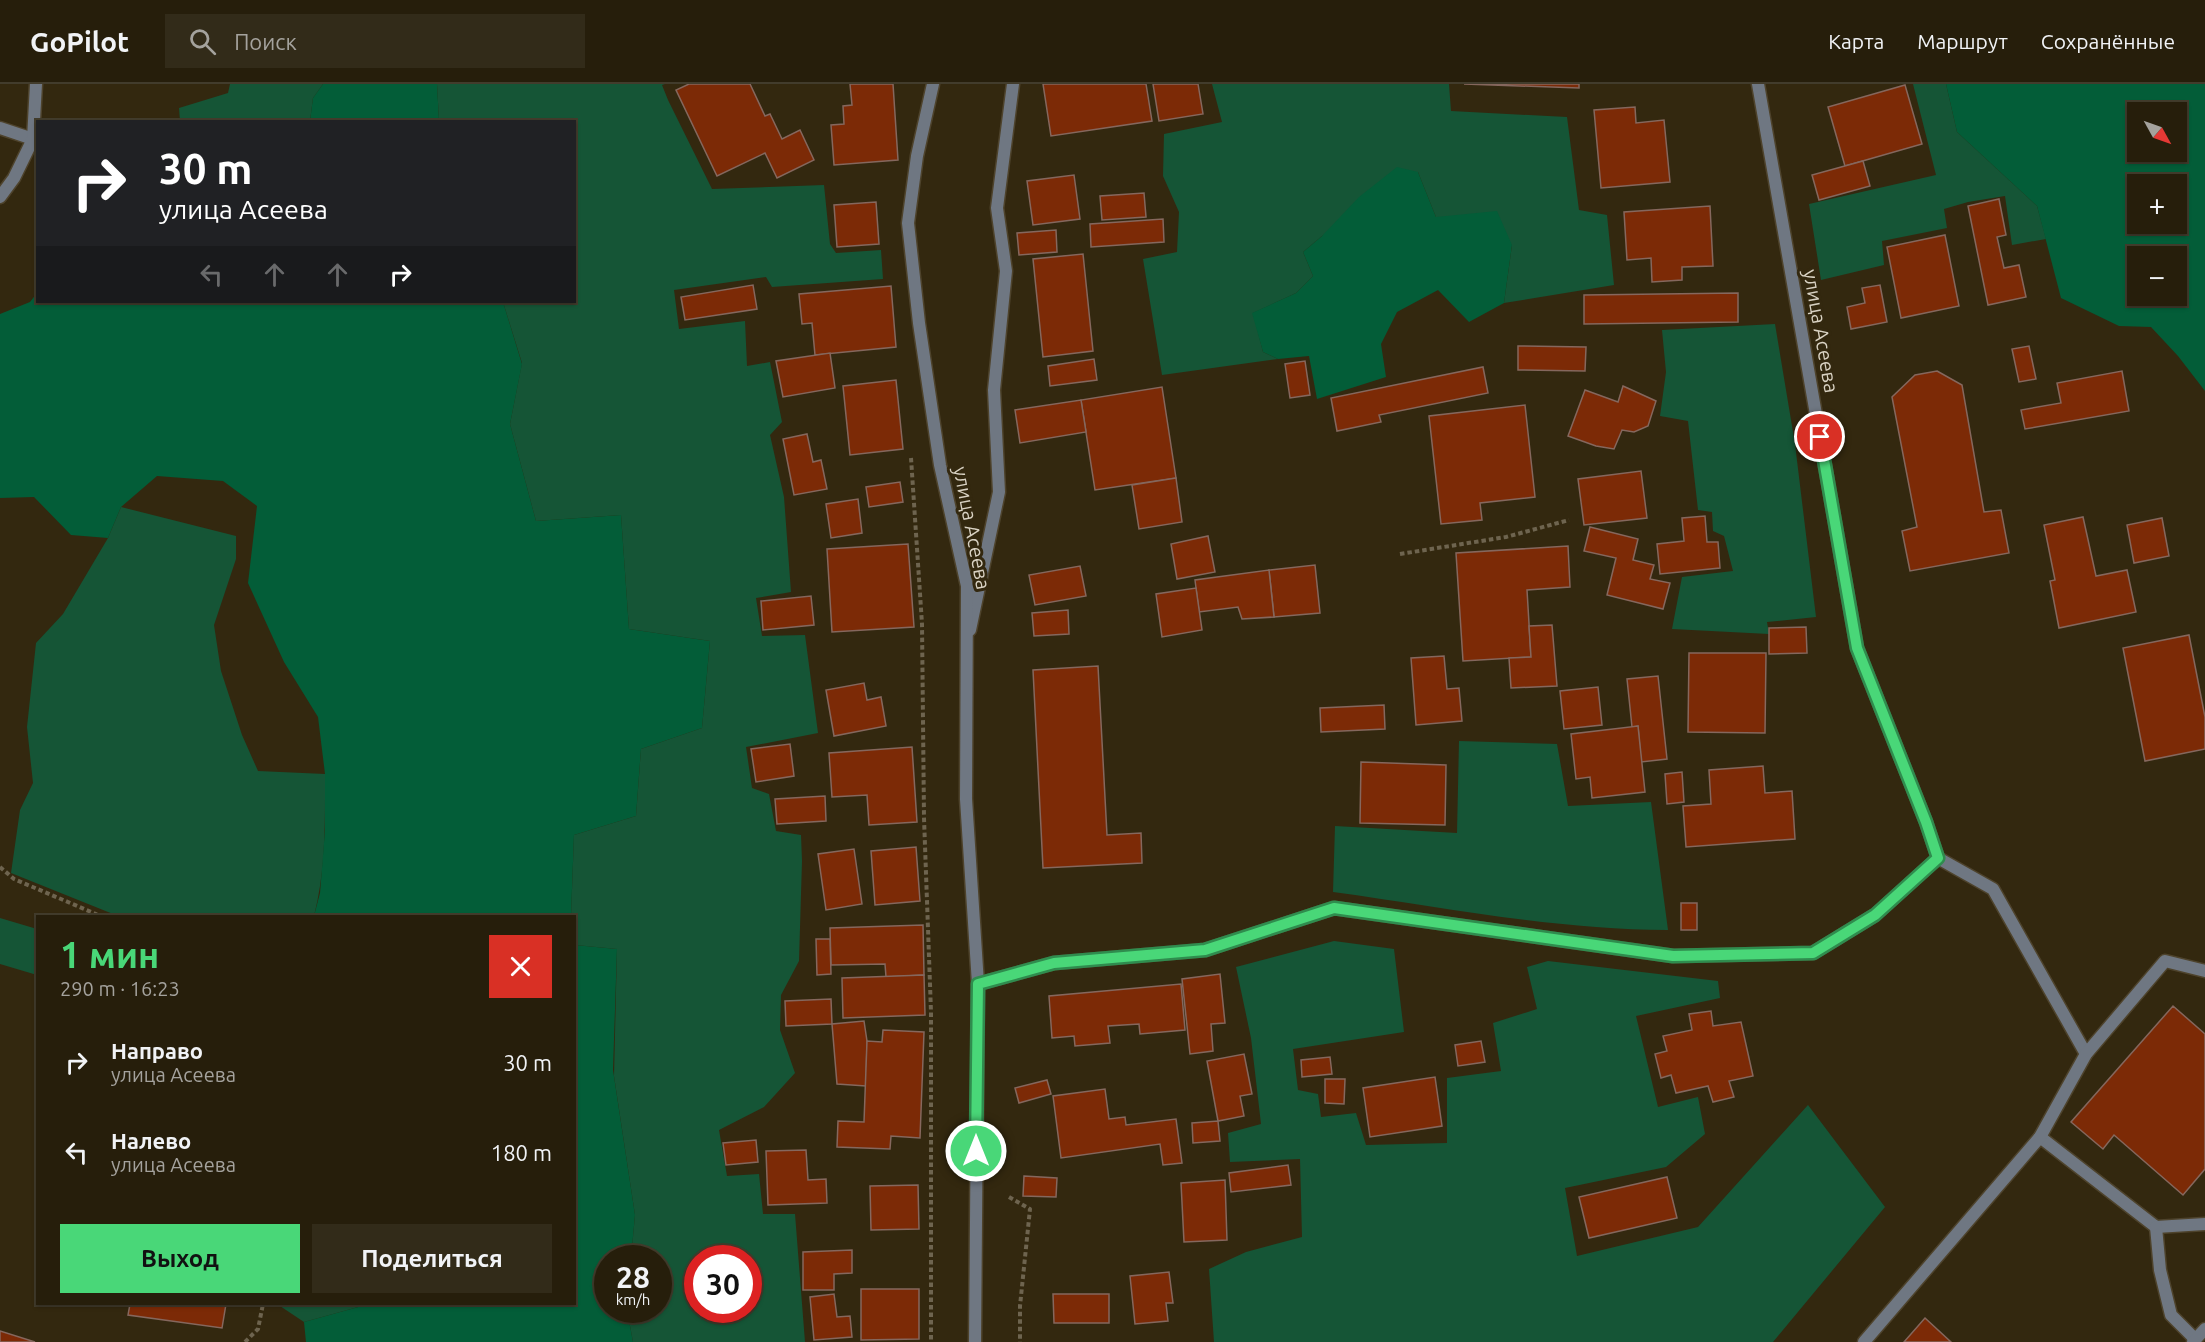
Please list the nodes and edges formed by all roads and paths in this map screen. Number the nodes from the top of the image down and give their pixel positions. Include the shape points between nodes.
1 (36, 84) edge
2 (933, 84) edge
3 (1013, 84) edge
4 (1758, 84) edge
5 (0, 128) edge
6 (33, 140) junction
7 (0, 197) edge
8 (911, 454) dead end
9 (1569, 520) dead end
10 (1400, 554) dead end
11 (967, 641) junction
12 (1938, 858) junction
13 (0, 867) edge
14 (96, 915) edge
15 (2205, 971) edge
16 (978, 984) junction
17 (2086, 1054) junction
18 (2040, 1137) junction
19 (1009, 1197) dead end
20 (2205, 1224) edge
21 (2156, 1227) junction
22 (263, 1305) edge
23 (2205, 1329) edge
24 (2194, 1340) edge
25 (245, 1342) edge
26 (931, 1342) edge
27 (975, 1342) edge
28 (1020, 1342) edge
29 (1864, 1342) edge

1 - 6 street
2 - 11 street, улица Асеева via 917,156 908,223 940,465 967,586
3 - 11 street via 997,208 1006,271 994,390 999,492
4 - 12 street, улица Асеева via 1857,648
5 - 6 street
6 - 7 street
8 - 26 path via 922,624 932,1012
9 - 10 path via 1506,537
11 - 16 street, улица Асеева via 966,800
12 - 16 street via 1875,915 1813,953 1673,956 1334,908 1205,950 1054,963
12 - 17 street via 1993,889
13 - 14 path via 14,879
15 - 17 street via 2165,961
16 - 27 street, улица Асеева
17 - 18 street
18 - 21 street
18 - 29 street
19 - 28 path via 1030,1209
20 - 21 street
21 - 24 street via 2160,1270 2171,1315
22 - 25 path via 258,1329
23 - 24 street

